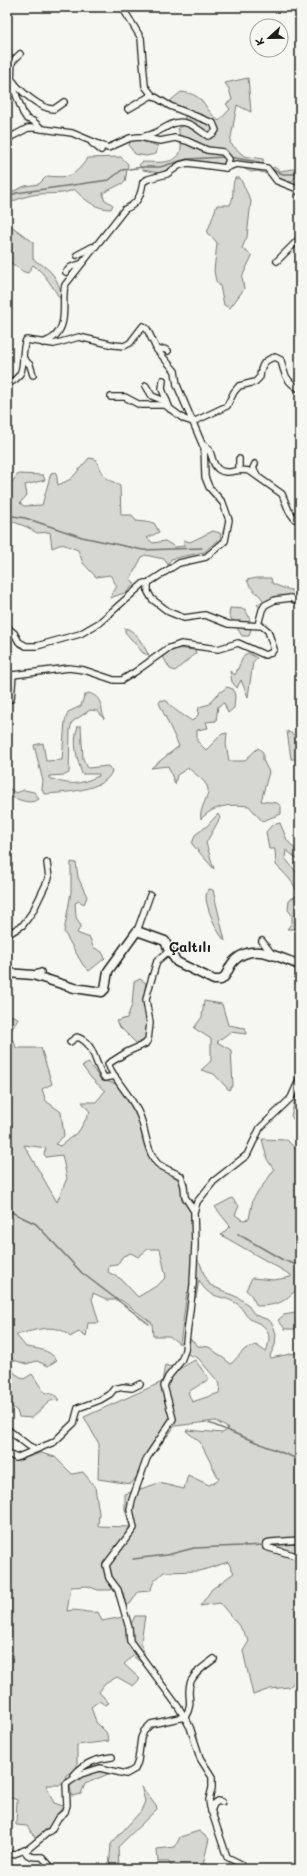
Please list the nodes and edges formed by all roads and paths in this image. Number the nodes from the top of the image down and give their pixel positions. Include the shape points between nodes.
1 (122, 7) edge
2 (20, 54) dead end
3 (11, 75) junction
4 (152, 95) junction
5 (64, 102) dead end
6 (128, 109) dead end
7 (43, 129) junction
8 (139, 137) junction
9 (87, 138) junction
10 (7, 139) edge
11 (101, 150) dead end
12 (226, 168) junction
13 (300, 193) edge
14 (300, 238) edge
15 (100, 241) junction
16 (77, 255) dead end
17 (277, 261) dead end
18 (80, 264) junction
19 (66, 272) dead end
20 (43, 343) junction
21 (158, 351) junction
22 (168, 351) dead end
23 (23, 358) junction
24 (33, 375) dead end
25 (163, 380) dead end
26 (7, 384) edge
27 (146, 386) dead end
28 (300, 389) edge
29 (111, 397) dead end
30 (167, 402) junction
31 (170, 409) junction
32 (193, 422) junction
33 (204, 446) junction
34 (239, 459) dead end
35 (255, 464) dead end
36 (240, 469) junction
37 (262, 482) junction
38 (300, 519) edge
39 (148, 583) junction
40 (300, 603) edge
41 (258, 625) junction
42 (7, 627) edge
43 (7, 672) edge
44 (13, 675) junction
45 (11, 699) dead end
46 (47, 864) dead end
47 (150, 895) dead end
48 (137, 931) junction
49 (7, 934) edge
50 (262, 941) dead end
51 (169, 952) junction
52 (273, 956) junction
53 (300, 965) edge
54 (7, 973) edge
55 (70, 1042) dead end
56 (115, 1076) junction
57 (300, 1078) edge
58 (194, 1211) junction
59 (140, 1384) dead end
60 (7, 1429) edge
61 (36, 1449) junction
62 (7, 1453) edge
63 (300, 1540) edge
64 (300, 1557) edge
65 (214, 1659) dead end
66 (185, 1717) junction
67 (112, 1756) dead end
68 (71, 1779) junction
69 (222, 1802) dead end
70 (211, 1811) junction
71 (26, 1850) junction
72 (7, 1855) edge
73 (53, 1869) edge
74 (245, 1869) edge

1 - 4 street via 141,38 145,86
2 - 3 street via 12,62
3 - 5 street via 19,89 45,108 54,109
3 - 7 street via 23,113 27,119
4 - 6 street
4 - 8 street via 170,106 213,123 216,130 208,136 191,125 179,122 168,124 151,135
7 - 9 street
7 - 10 street via 28,128
8 - 9 street via 130,138 108,148
8 - 12 street via 160,141 175,138 207,150 223,152 229,159
9 - 11 street
12 - 13 street via 236,164 267,168 277,181 295,188
12 - 15 street via 188,163 180,165 168,174 148,179 143,182 139,199 133,206 125,209
14 - 17 street
15 - 16 street
15 - 18 street
18 - 19 street
18 - 20 street via 65,285 65,312 60,329 54,338
20 - 21 street via 54,344 79,337 124,346 130,343 142,326 147,329
20 - 23 street via 26,340
21 - 22 street
21 - 32 street via 175,371
23 - 24 street via 30,365
23 - 26 street via 20,375
25 - 30 street via 162,389
27 - 30 street via 152,396
28 - 32 street via 292,385 284,374 281,360 275,357 266,360 261,367 260,377 255,382 239,386 227,406
29 - 31 street via 125,397 140,405 165,405
30 - 31 street
31 - 32 street
32 - 33 street
33 - 36 street via 209,449 217,468 228,472
33 - 39 street via 205,477 212,491 223,503 230,520 225,541 206,557 180,564
34 - 36 street
35 - 37 street via 254,473
36 - 37 street via 246,469
37 - 38 street via 282,494 292,516
39 - 41 street via 148,592 152,599 169,612 184,618 205,615 228,624
39 - 42 street via 136,588 99,623 80,634 37,646 26,646 19,642
40 - 41 street via 291,598 275,600 265,605
41 - 44 street via 268,632 274,649 271,653 265,655 238,643 218,649 181,644 167,648 122,680 69,668
43 - 44 street
44 - 45 street
46 - 49 street via 49,878 33,911 23,925
47 - 48 street
48 - 51 street via 165,941
48 - 54 street via 108,971 105,989 102,992 74,988 37,973
50 - 52 street
51 - 52 street via 177,962 214,980 225,978 233,961 242,954 250,951
51 - 56 street via 157,961 146,1000 150,1023 148,1040 108,1064
52 - 53 street
55 - 56 street via 77,1037 83,1039 92,1050 100,1073 105,1078
56 - 58 street via 140,1116 148,1147 157,1163 181,1176 185,1197
57 - 58 street via 291,1098 260,1128 247,1155 214,1181 197,1202
58 - 66 street via 193,1285 185,1350 181,1361 164,1386 173,1419 147,1458 130,1510 134,1528 106,1565 109,1578 118,1590 129,1628 130,1641
59 - 61 street via 132,1388 114,1389 100,1400 78,1408 74,1423 54,1442
60 - 61 street
61 - 62 street via 16,1458
63 - 64 street via 271,1542 267,1543 266,1547
65 - 66 street via 191,1680 191,1706
66 - 68 street via 151,1724 141,1738 135,1769 126,1774 100,1768
66 - 70 street via 200,1758 212,1777 209,1800
67 - 68 street via 88,1763
68 - 71 street via 66,1784 68,1805 65,1812 51,1830
69 - 70 street via 214,1804
70 - 74 street via 228,1857
71 - 72 street
71 - 73 street via 30,1857 42,1857

